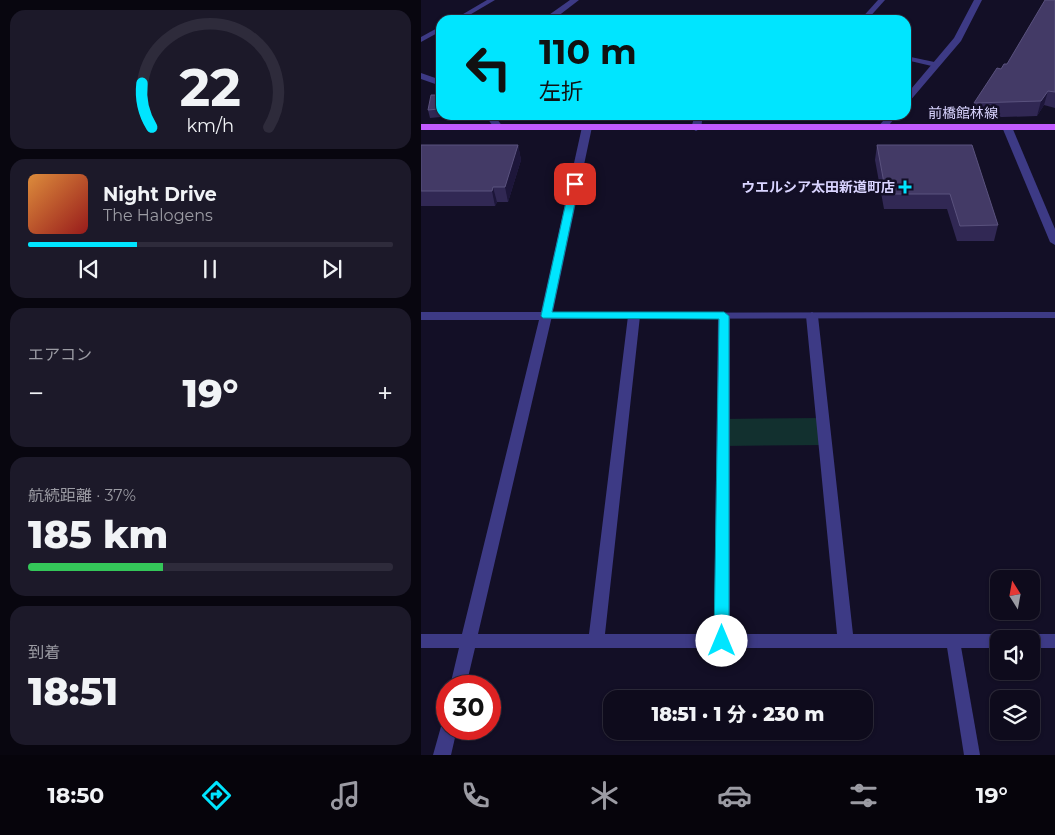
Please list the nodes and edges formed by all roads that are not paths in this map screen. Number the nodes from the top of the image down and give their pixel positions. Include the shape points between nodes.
1 (493, 0) edge
2 (575, 0) edge
3 (882, 0) edge
4 (978, 0) edge
5 (465, 15) edge
6 (554, 15) edge
7 (868, 15) edge
8 (436, 31) edge
9 (421, 40) edge
10 (911, 59) edge
11 (936, 65) junction
12 (421, 76) edge
13 (436, 81) edge
14 (911, 94) edge
15 (493, 120) edge
16 (698, 120) edge
17 (889, 120) edge
18 (421, 127) edge
19 (498, 127) junction
20 (587, 127) junction
21 (883, 127) junction
22 (1007, 127) junction
23 (1055, 127) edge
24 (696, 128) junction
25 (1055, 242) edge
26 (1055, 315) edge
27 (421, 316) edge
28 (546, 316) junction
29 (634, 316) junction
30 (724, 316) junction
31 (812, 316) junction
32 (421, 641) edge
33 (468, 641) junction
34 (596, 641) junction
35 (722, 641) junction
36 (846, 641) junction
37 (953, 641) junction
38 (990, 641) edge
39 (1040, 641) edge
40 (1055, 641) edge
41 (460, 675) edge
42 (445, 740) edge
43 (442, 755) edge
44 (972, 755) edge

1 - 5 lane
2 - 6 street
3 - 7 lane
4 - 11 street via 958,40
8 - 9 lane
10 - 11 lane
11 - 14 street
12 - 13 street
15 - 19 street
16 - 24 street
17 - 21 street
18 - 19 main road, 前橋館林線
19 - 20 main road, 前橋館林線
20 - 24 main road, 前橋館林線
20 - 28 street
21 - 22 main road, 前橋館林線
21 - 24 main road, 前橋館林線
22 - 23 main road, 前橋館林線
22 - 25 street
26 - 31 lane
27 - 28 street
28 - 29 lane
28 - 33 street
29 - 30 lane
29 - 34 street
30 - 31 lane
30 - 35 street
31 - 36 street
32 - 33 street
33 - 34 street
33 - 41 street
34 - 35 street
35 - 36 street
36 - 37 street
37 - 38 street
37 - 44 lane
39 - 40 street
42 - 43 street

